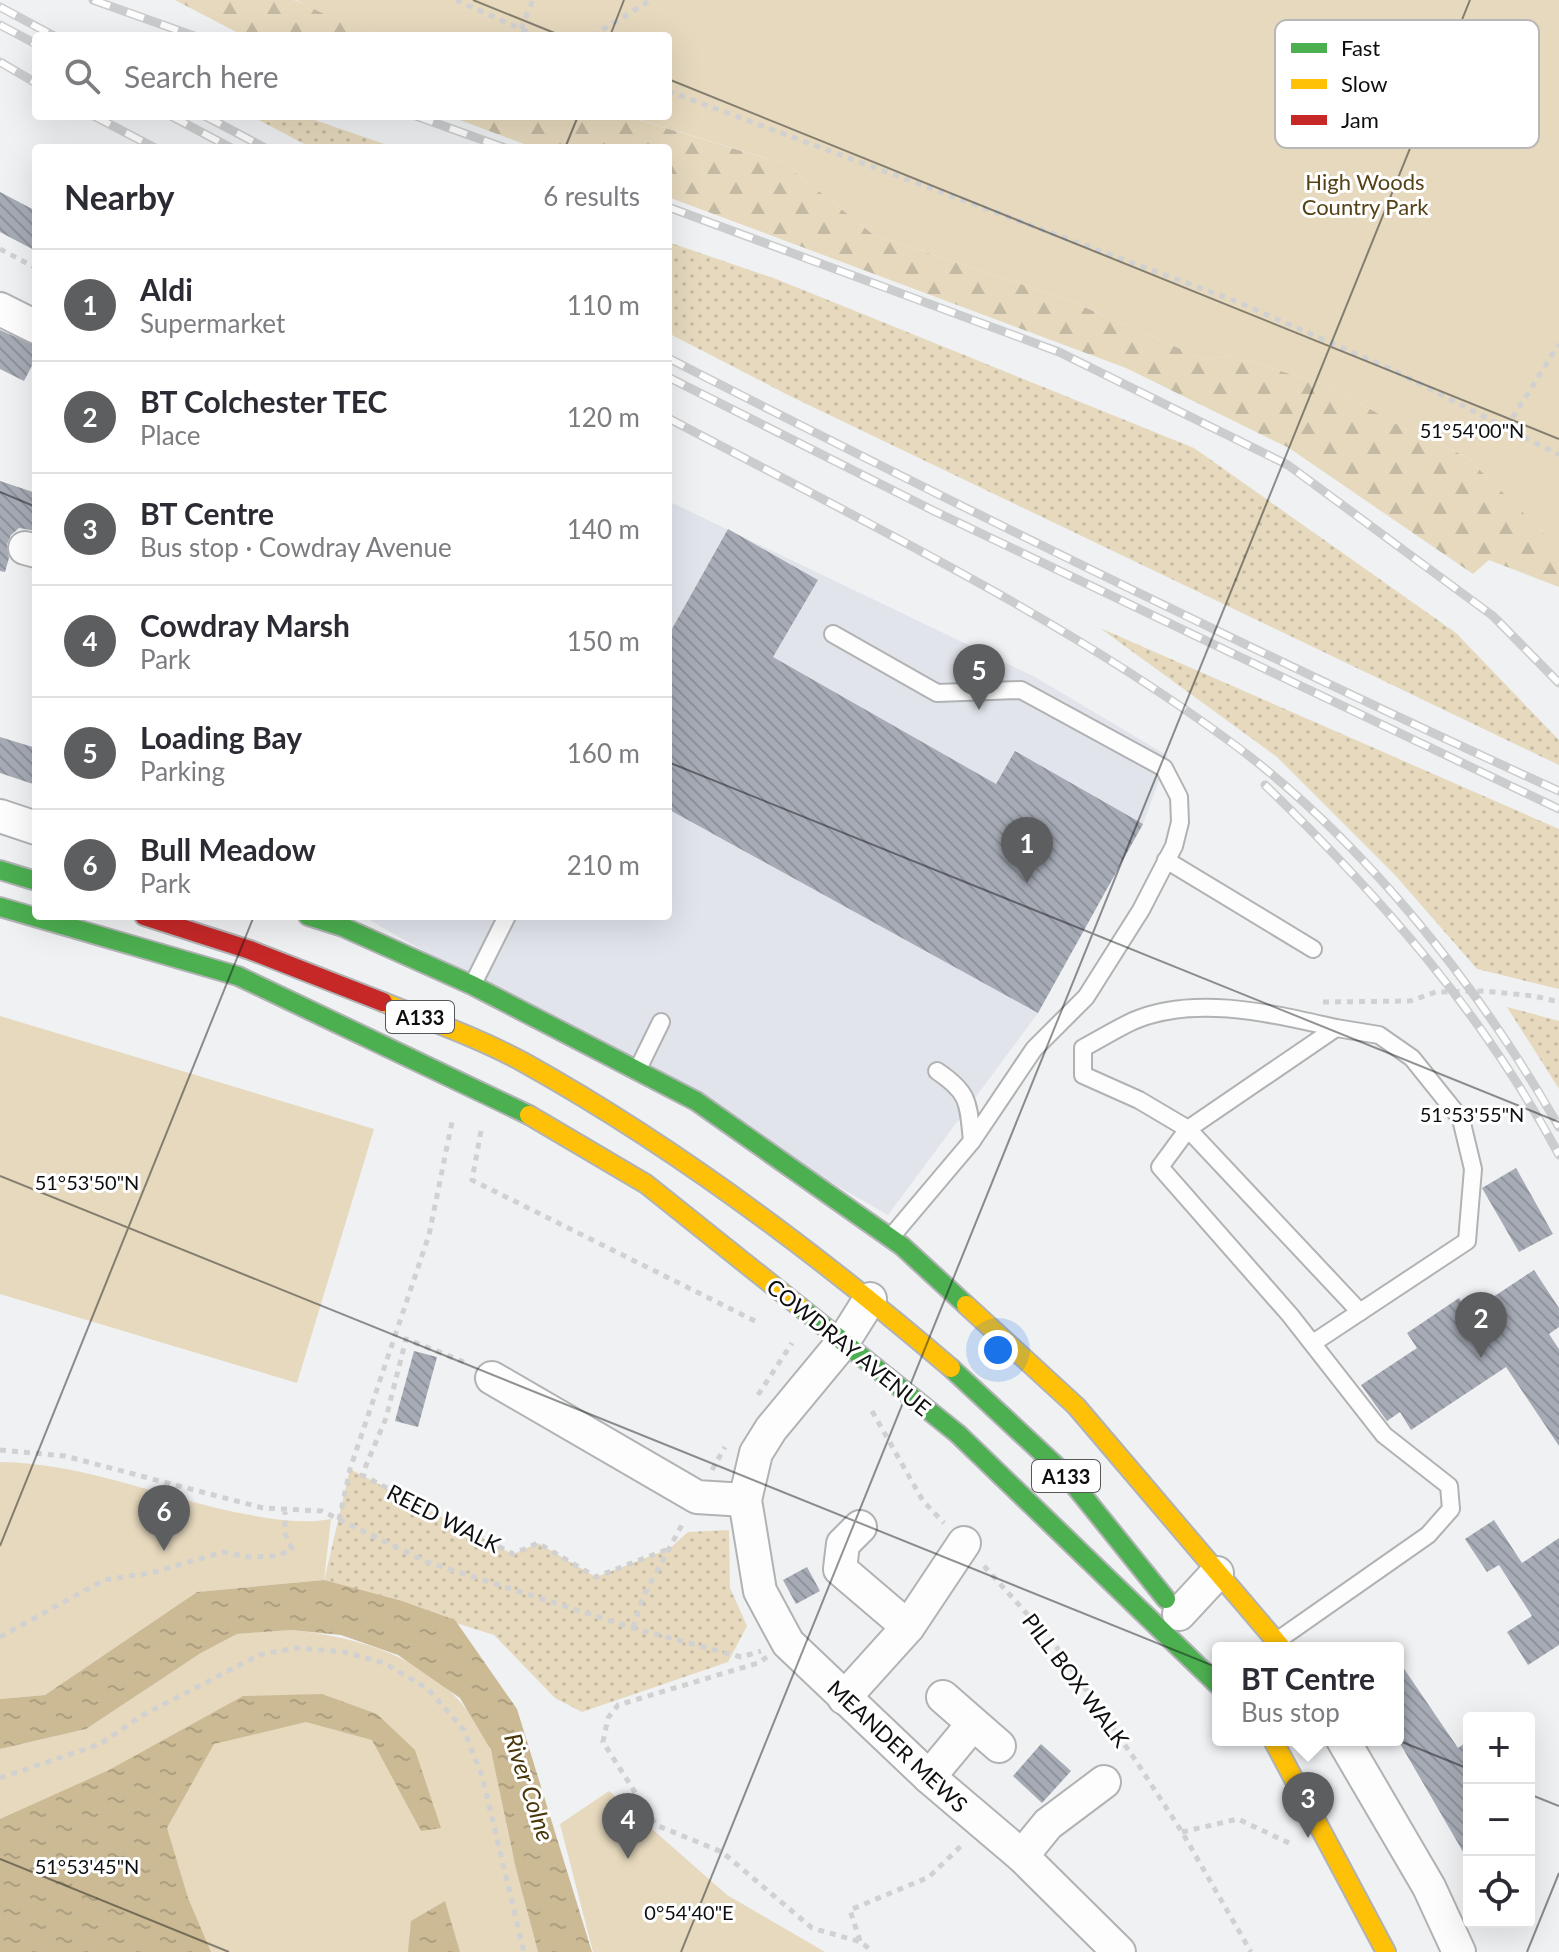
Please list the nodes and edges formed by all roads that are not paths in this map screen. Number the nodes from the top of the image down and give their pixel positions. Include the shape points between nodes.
1 (0, 309) edge
2 (32, 325) edge
3 (833, 634) dead end
4 (0, 816) edge
5 (32, 827) edge
6 (1166, 860) junction
7 (0, 870) edge
8 (32, 880) edge
9 (0, 907) edge
10 (32, 916) edge
11 (45, 920) edge
12 (156, 920) edge
13 (321, 920) edge
14 (505, 920) edge
15 (1313, 949) dead end
16 (472, 985) junction
17 (661, 1022) dead end
18 (1336, 1028) junction
19 (453, 1030) junction
20 (435, 1068) junction
21 (637, 1071) junction
22 (937, 1071) dead end
23 (1188, 1129) junction
24 (972, 1141) junction
25 (890, 1238) junction
26 (870, 1299) junction
27 (1360, 1312) junction
28 (1313, 1343) junction
29 (835, 1353) junction
30 (492, 1378) dead end
31 (745, 1500) junction
32 (860, 1527) dead end
33 (964, 1543) road end
34 (1217, 1573) junction
35 (1187, 1625) junction
36 (908, 1627) junction
37 (1276, 1642) edge
38 (1283, 1642) edge
39 (1212, 1659) edge
40 (1212, 1679) edge
41 (943, 1697) dead end
42 (844, 1698) junction
43 (973, 1724) junction
44 (999, 1746) dead end
45 (1276, 1746) edge
46 (1347, 1746) edge
47 (929, 1777) junction
48 (1104, 1782) dead end
49 (1022, 1856) junction
50 (1119, 1952) edge
51 (1386, 1952) edge
52 (1459, 1952) edge

1 - 2 street
3 - 6 lane via 937,693 1021,690 1164,768 1179,797 1180,822
4 - 5 street
6 - 15 lane
6 - 24 lane via 1086,997 1034,1049
7 - 8 main road
9 - 10 main road, COWDRAY AVENUE / A133
11 - 20 main road, COWDRAY AVENUE / A133 via 238,976
12 - 19 main road, A133 via 250,950
13 - 16 main road
14 - 16 lane
16 - 19 street
16 - 21 main road
17 - 21 lane
18 - 23 lane
18 - 23 lane via 1238,1009 1180,1009 1135,1020 1083,1048 1083,1075
18 - 27 lane via 1379,1035 1412,1058 1461,1119 1473,1169 1467,1241
19 - 20 street
19 - 26 main road, A133 via 521,1061 686,1162
20 - 29 main road, COWDRAY AVENUE / A133 via 540,1120 646,1184
21 - 25 main road via 696,1101
22 - 24 lane via 957,1084 969,1102
23 - 27 lane
23 - 28 lane via 1160,1167
24 - 25 lane
25 - 34 main road via 1076,1406
26 - 29 street, MEANDER MEWS
26 - 35 main road, A133 via 1067,1476
27 - 28 lane
28 - 38 lane via 1384,1435 1449,1486 1451,1509 1428,1535
29 - 31 street, MEANDER MEWS via 756,1453
29 - 40 main road, COWDRAY AVENUE / A133 via 958,1434
30 - 31 street via 697,1497
31 - 42 street, MEANDER MEWS via 760,1591 788,1643
32 - 36 street via 843,1544 840,1569
33 - 36 street
34 - 35 street
34 - 37 main road
35 - 39 main road, A133
36 - 42 street
41 - 43 street
42 - 47 street, MEANDER MEWS
43 - 44 street
43 - 47 street
45 - 51 main road
46 - 52 street via 1429,1887
47 - 49 street, MEANDER MEWS
48 - 49 street via 1048,1824
49 - 50 street, MEANDER MEWS

